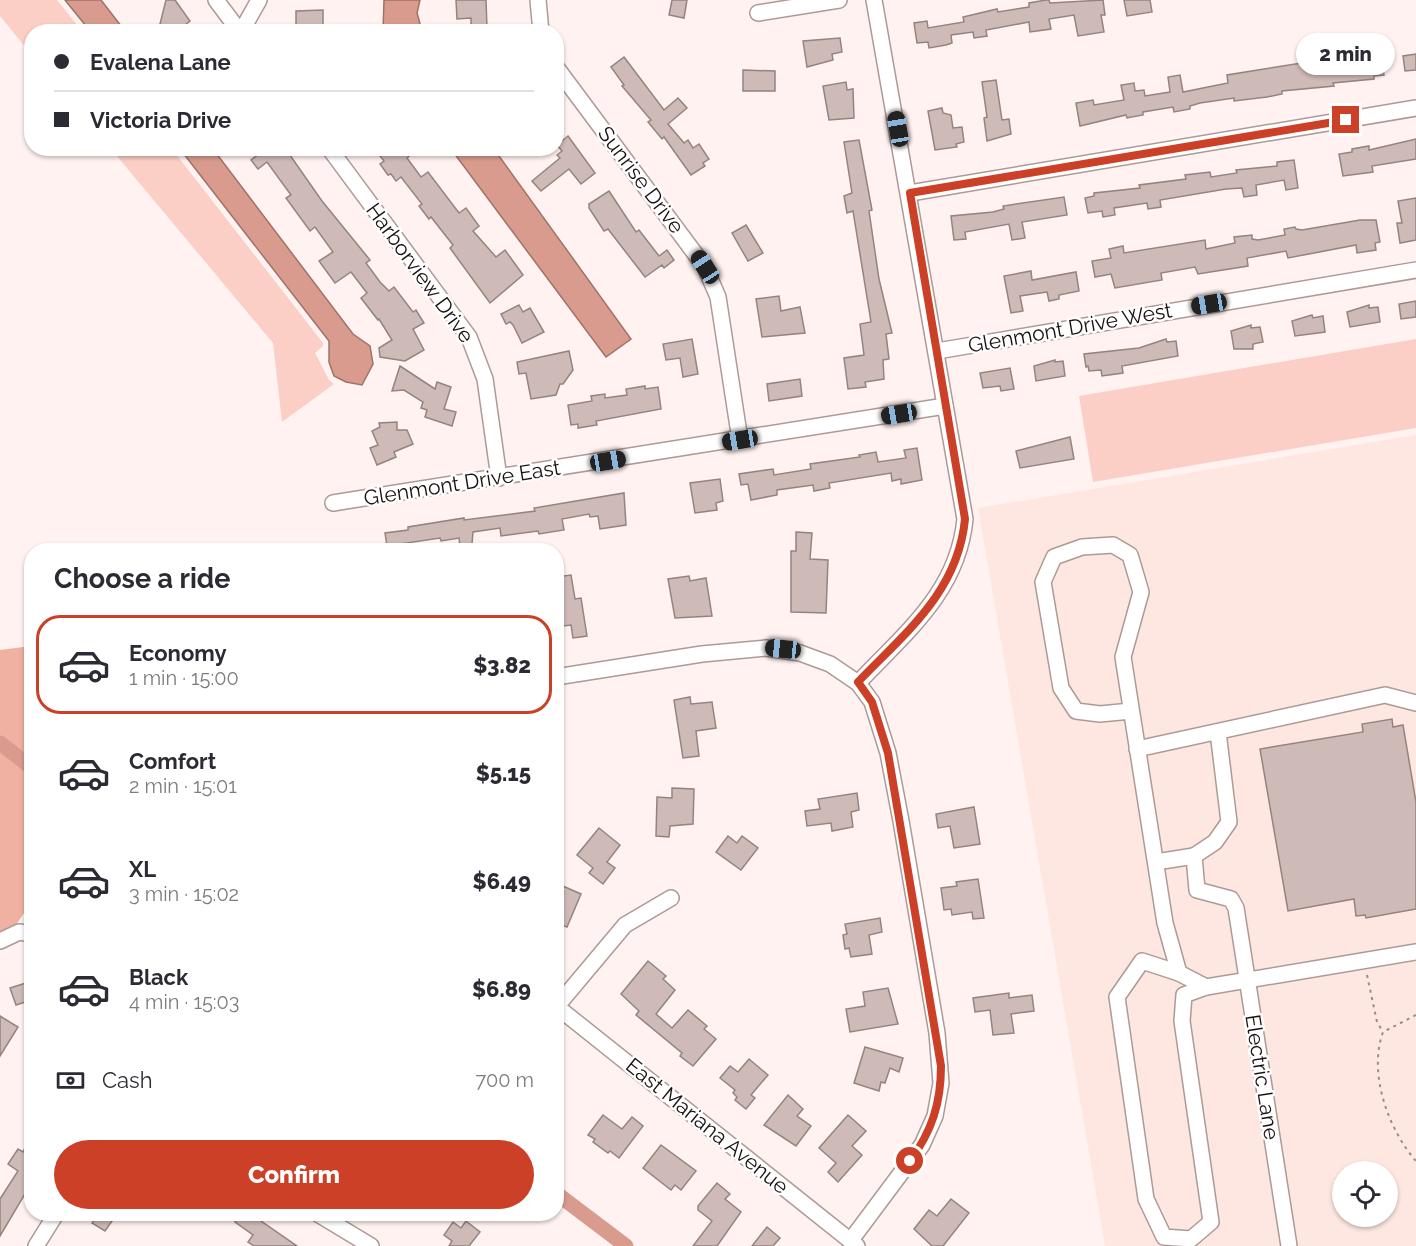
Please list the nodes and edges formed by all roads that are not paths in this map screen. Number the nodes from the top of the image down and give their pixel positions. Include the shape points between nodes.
1 (216, 0) edge
2 (259, 0) edge
3 (538, 0) edge
4 (839, 0) edge
5 (874, 0) edge
6 (758, 13) dead end
7 (235, 24) edge
8 (246, 24) edge
9 (540, 24) edge
10 (564, 78) edge
11 (1416, 108) edge
12 (335, 156) edge
13 (910, 193) junction
14 (1416, 270) edge
15 (937, 351) junction
16 (945, 406) junction
17 (740, 440) junction
18 (499, 478) junction
19 (333, 503) dead end
20 (564, 676) edge
21 (858, 682) junction
22 (1416, 690) edge
23 (1385, 695) junction
24 (1416, 703) edge
25 (1131, 711) junction
26 (1218, 732) junction
27 (1137, 749) junction
28 (1194, 856) junction
29 (1156, 862) junction
30 (671, 898) dead end
31 (24, 934) edge
32 (0, 941) edge
33 (1416, 952) edge
34 (1179, 973) junction
35 (1248, 981) junction
36 (1206, 987) junction
37 (564, 997) edge
38 (564, 1012) edge
39 (52, 1221) edge
40 (330, 1221) edge
41 (854, 1243) edge
42 (36, 1246) edge
43 (371, 1246) edge
44 (1289, 1246) edge

1 - 7 street
2 - 8 street
3 - 9 street
4 - 6 street
5 - 13 street
10 - 17 street, Sunrise Drive via 705,267 719,305
11 - 13 street
12 - 18 street, Harborview Drive via 469,337 484,379
13 - 15 street
14 - 15 street, Glenmont Drive West
15 - 16 street
16 - 17 street, Glenmont Drive East
16 - 21 street via 964,508 958,556 932,605
17 - 18 street, Glenmont Drive East
18 - 19 street, Glenmont Drive East
20 - 21 street via 714,652 766,648 815,658
21 - 41 street via 872,702 888,753 937,1033 941,1083 935,1116 922,1145
22 - 23 street
23 - 24 street
23 - 26 street
25 - 25 street via 1123,657 1141,592 1130,555 1113,545 1083,547 1054,557 1043,582 1061,688 1076,711
25 - 27 street
26 - 27 street
26 - 28 street via 1229,822 1215,842
27 - 29 street
28 - 29 street
28 - 35 street, Electric Lane via 1197,890 1231,899 1236,908
29 - 34 street via 1165,923
30 - 37 street via 625,925
31 - 32 street
33 - 35 street
34 - 36 street
34 - 36 street via 1142,961 1117,997 1146,1198 1164,1237 1191,1239 1211,1222 1182,1021 1184,995
35 - 36 street
35 - 44 street, Electric Lane
38 - 41 street, East Mariana Avenue
39 - 42 street
40 - 43 street

